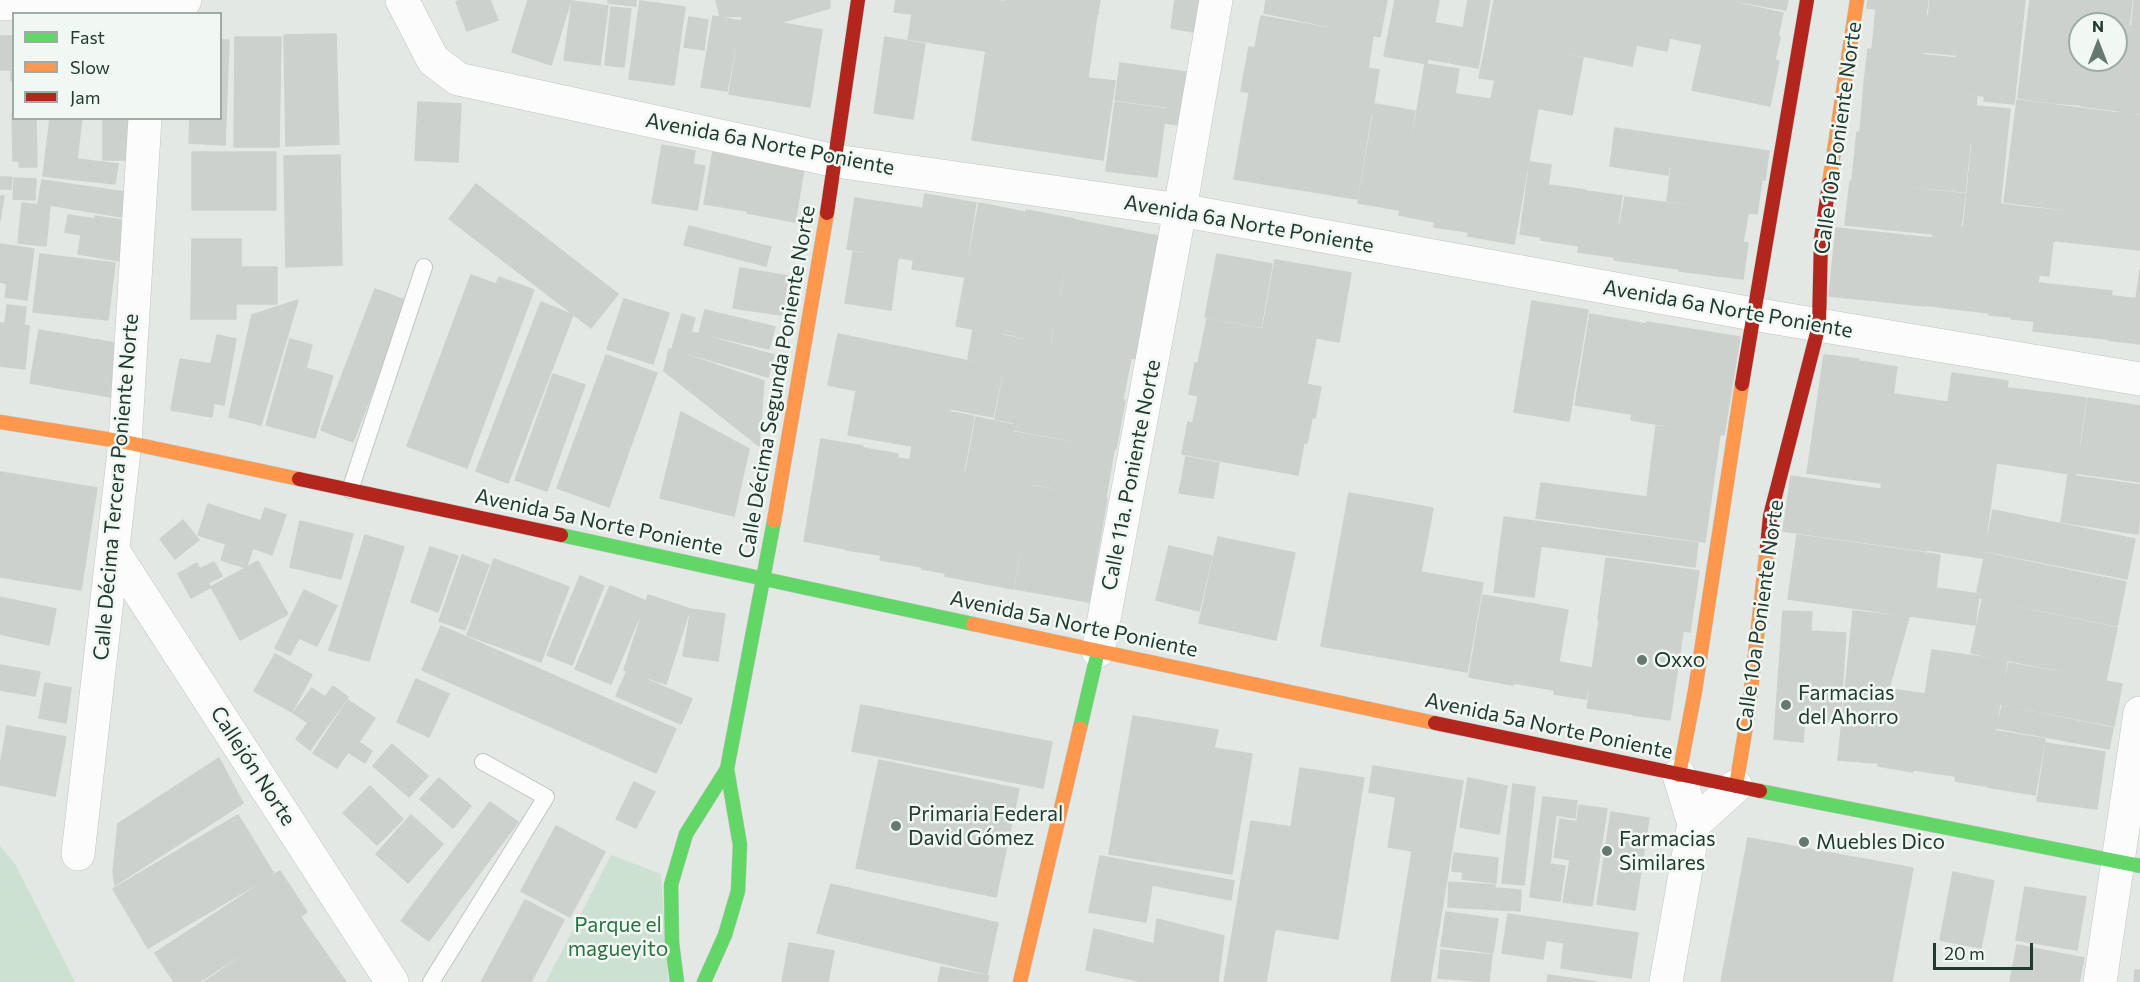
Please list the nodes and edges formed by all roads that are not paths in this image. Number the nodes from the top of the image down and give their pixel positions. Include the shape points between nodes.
1 (185, 0) edge
2 (402, 0) edge
3 (858, 0) edge
4 (1216, 0) edge
5 (1807, 0) edge
6 (1857, 0) edge
7 (0, 4) edge
8 (152, 8) edge
9 (145, 120) edge
10 (836, 161) junction
11 (1180, 210) junction
12 (424, 267) dead end
13 (1753, 314) junction
14 (1819, 325) junction
15 (2140, 379) edge
16 (0, 422) edge
17 (125, 442) junction
18 (350, 490) junction
19 (113, 551) junction
20 (764, 579) junction
21 (1098, 651) junction
22 (2140, 713) edge
23 (483, 762) dead end
24 (727, 769) junction
25 (1679, 775) junction
26 (1736, 786) junction
27 (1694, 824) junction
28 (78, 854) dead end
29 (2129, 864) edge
30 (392, 982) edge
31 (432, 982) edge
32 (677, 982) edge
33 (704, 982) edge
34 (1020, 982) edge
35 (1666, 982) edge
36 (2100, 982) edge

1 - 8 street
2 - 10 street, Avenida 6a Norte Poniente via 433,60 458,79
3 - 10 street, Calle Décima Segunda Poniente Norte
4 - 11 street, Calle 11a. Poniente Norte
5 - 13 street
6 - 14 street, Calle 10a Poniente Norte via 1821,239
7 - 8 street
9 - 17 street, Calle Décima Tercera Poniente Norte
10 - 11 street, Avenida 6a Norte Poniente
10 - 20 street, Calle Décima Segunda Poniente Norte
11 - 13 street, Avenida 6a Norte Poniente
11 - 21 street, Calle 11a. Poniente Norte
12 - 18 lane
13 - 14 street, Avenida 6a Norte Poniente
13 - 25 street
14 - 15 street, Avenida 6a Norte Poniente
14 - 26 street, Calle 10a Poniente Norte via 1770,516 1749,708
16 - 17 street, Avenida 5a Norte Poniente
17 - 18 street, Avenida 5a Norte Poniente
17 - 19 street, Calle Décima Tercera Poniente Norte
18 - 20 street, Avenida 5a Norte Poniente
19 - 28 street, Calle Décima Tercera Poniente Norte
19 - 30 street, Callejón Norte
20 - 21 street, Avenida 5a Norte Poniente
20 - 24 street, Calle Décima Segunda Poniente Norte
21 - 25 street, Avenida 5a Norte Poniente
21 - 34 street, Calle 11a. Poniente Norte
22 - 29 street
23 - 31 lane via 546,797
24 - 32 street, Calle Décima Segunda Poniente Norte via 686,834 671,885
24 - 33 street, Calle Décima Segunda Poniente Norte via 740,845 738,891 725,935
25 - 26 street, Avenida 5a Norte Poniente
25 - 27 street
26 - 27 street
26 - 29 street, Avenida 5a Norte Poniente
27 - 35 street
29 - 36 street

